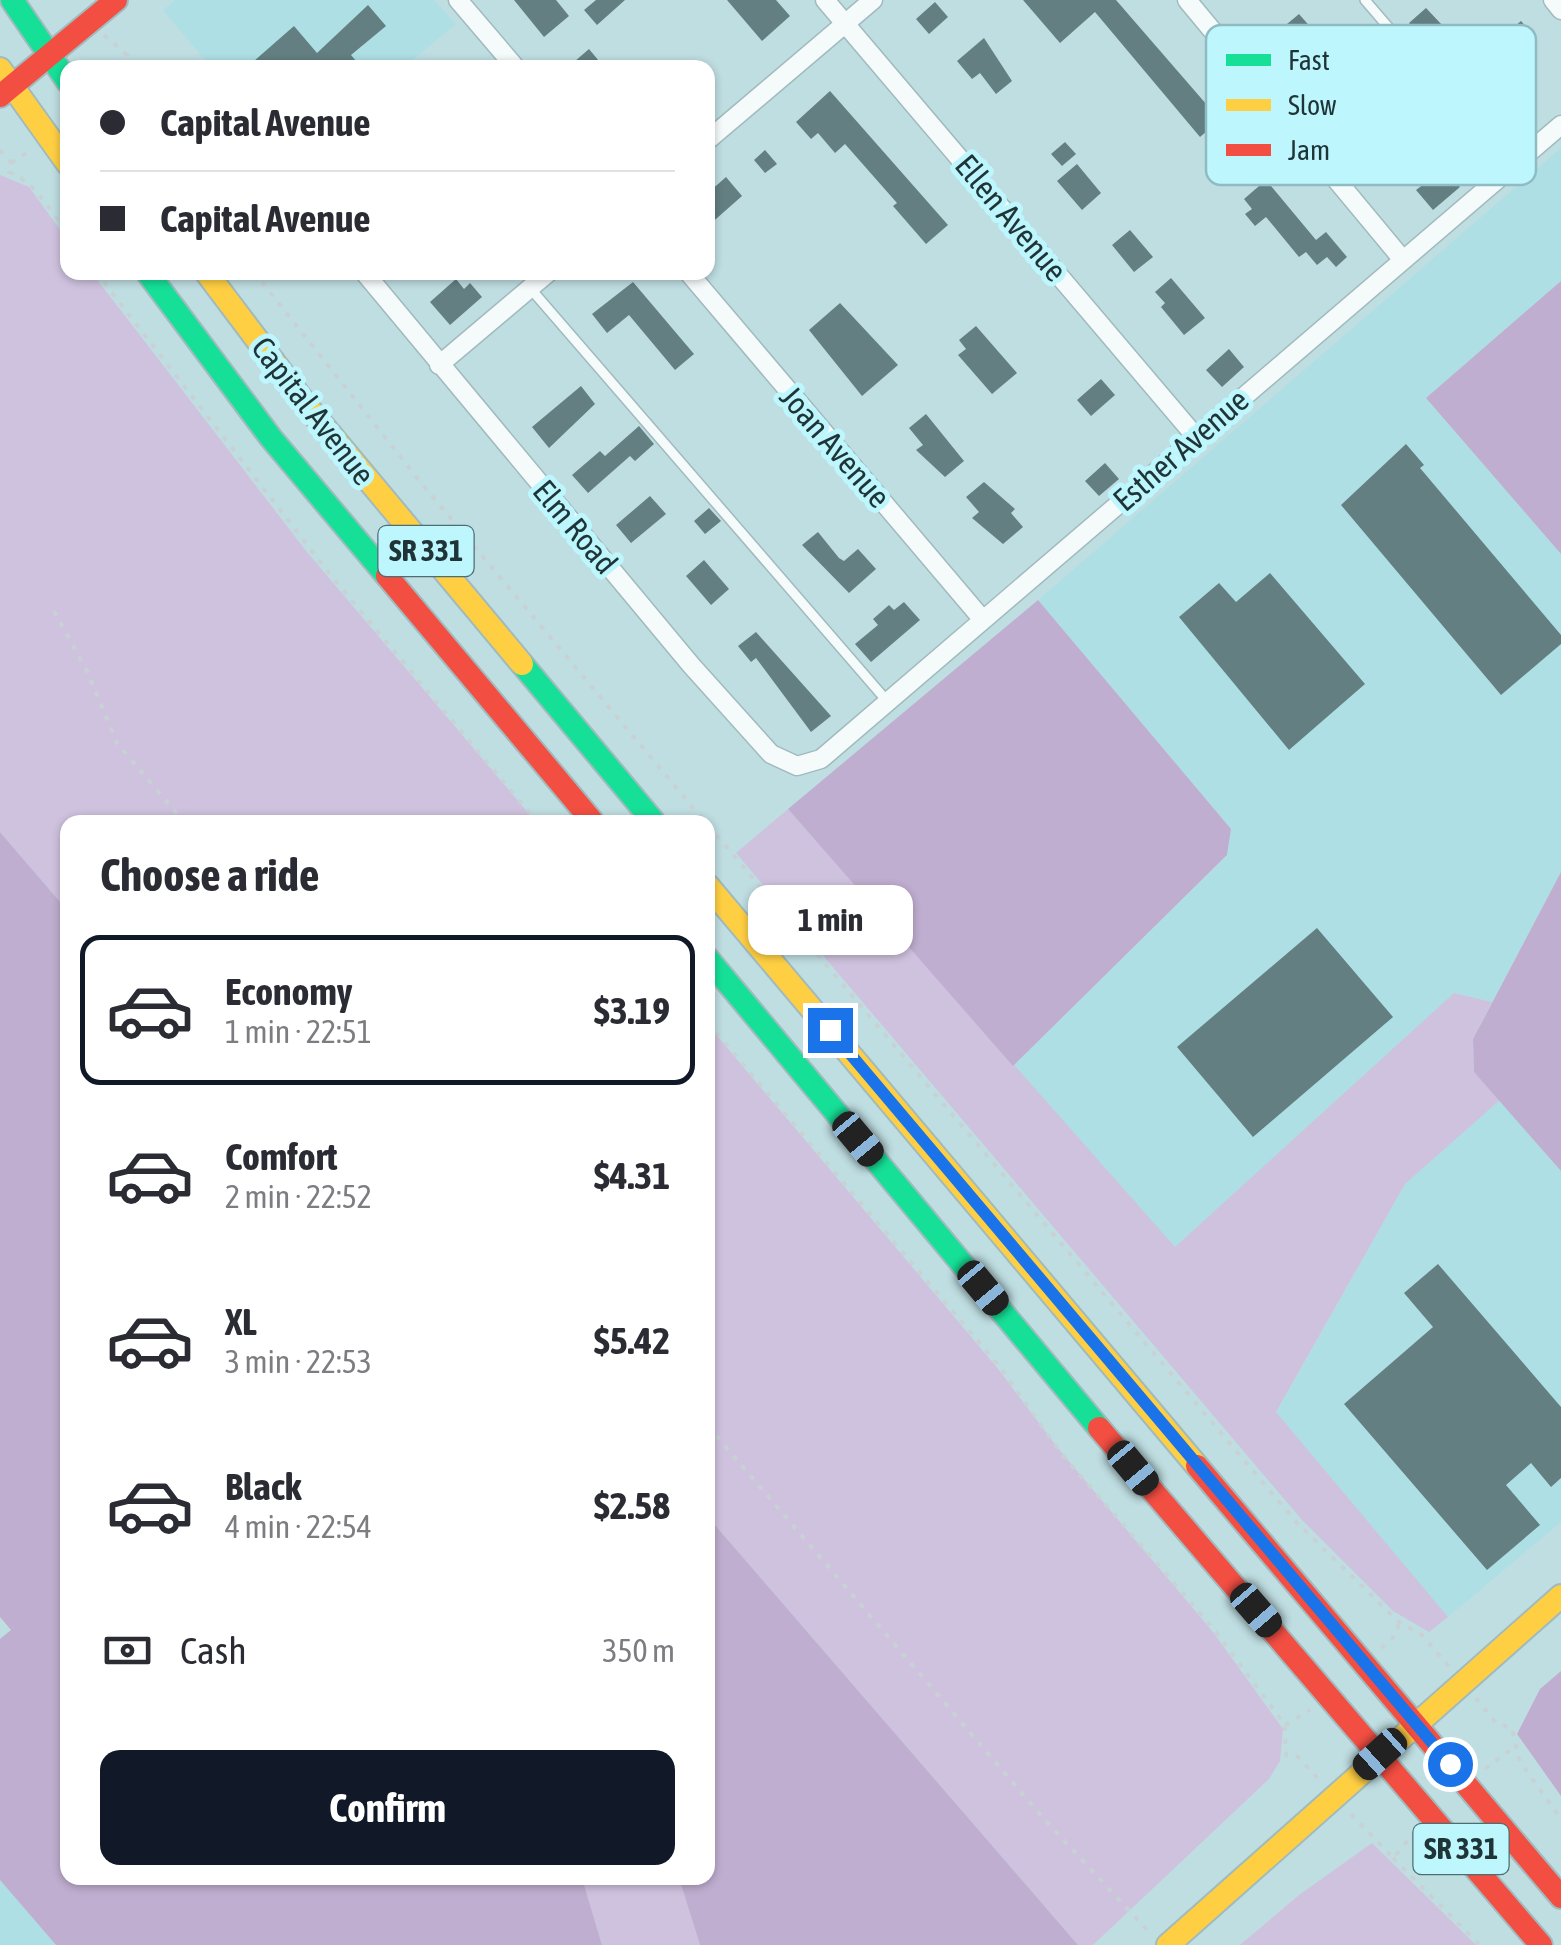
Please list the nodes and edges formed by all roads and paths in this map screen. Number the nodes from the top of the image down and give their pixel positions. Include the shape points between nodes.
1 (12, 0) edge
2 (116, 0) edge
3 (458, 0) edge
4 (825, 0) edge
5 (873, 0) edge
6 (1187, 0) edge
7 (1366, 0) edge
8 (1553, 0) edge
9 (1561, 10) edge
10 (846, 24) junction
11 (1208, 25) edge
12 (1387, 25) edge
13 (127, 55) dead end
14 (49, 56) junction
15 (127, 60) edge
16 (509, 60) edge
17 (60, 71) edge
18 (4, 84) edge
19 (1561, 125) edge
20 (715, 134) edge
21 (1536, 146) edge
22 (0, 150) edge
23 (60, 154) edge
24 (1341, 185) edge
25 (1490, 185) edge
26 (60, 224) edge
27 (1403, 260) junction
28 (102, 280) edge
29 (153, 280) edge
30 (212, 280) edge
31 (260, 280) edge
32 (370, 280) edge
33 (540, 280) edge
34 (695, 280) edge
35 (530, 288) junction
36 (438, 365) junction
37 (1196, 437) junction
38 (54, 611) dead end
39 (983, 620) junction
40 (887, 702) junction
41 (798, 766) joint
42 (178, 815) edge
43 (532, 815) edge
44 (587, 815) edge
45 (648, 815) edge
46 (698, 815) edge
47 (715, 835) edge
48 (715, 894) edge
49 (715, 967) edge
50 (715, 1030) edge
51 (715, 1434) edge
52 (1561, 1596) edge
53 (1422, 1635) dead end
54 (1415, 1723) junction
55 (1512, 1728) dead end
56 (1380, 1754) junction
57 (1286, 1755) dead end
58 (1561, 1819) edge
59 (1377, 1842) dead end
60 (1401, 1845) dead end
61 (1393, 1858) junction
62 (1561, 1897) edge
63 (1164, 1945) edge
64 (1480, 1945) edge
65 (1542, 1945) edge

1 - 14 main road
2 - 14 main road
3 - 16 street
4 - 10 street, Ellen Avenue
5 - 10 street
6 - 11 street
7 - 12 lane
8 - 9 street
10 - 20 street
10 - 37 street, Ellen Avenue
13 - 15 path
14 - 17 main road
14 - 18 main road
18 - 23 main road
19 - 21 street, Esther Avenue
22 - 26 path via 11,163 9,172
24 - 27 street
25 - 27 street, Esther Avenue
27 - 37 street, Esther Avenue
28 - 43 path via 328,572
29 - 44 main road, Capital Avenue / SR 331 via 271,438
30 - 45 main road, Capital Avenue / SR 331 via 344,452
31 - 46 path
32 - 36 street, Elm Road
33 - 35 street
34 - 39 street, Joan Avenue
35 - 36 street
35 - 40 lane
36 - 41 street, Elm Road via 730,710 770,754
37 - 39 street, Esther Avenue
38 - 42 path via 116,743
39 - 40 street, Esther Avenue
40 - 41 street, Esther Avenue via 821,759
47 - 53 path via 1297,1523
48 - 54 main road, SR 331
49 - 56 main road, SR 331
50 - 57 path via 1213,1628 1284,1726
51 - 63 path via 1044,1819
52 - 54 main road
54 - 56 main road
54 - 62 main road, SR 331
55 - 58 path via 1519,1760
56 - 63 main road
56 - 65 main road, SR 331
59 - 61 path
60 - 61 path
61 - 64 path

